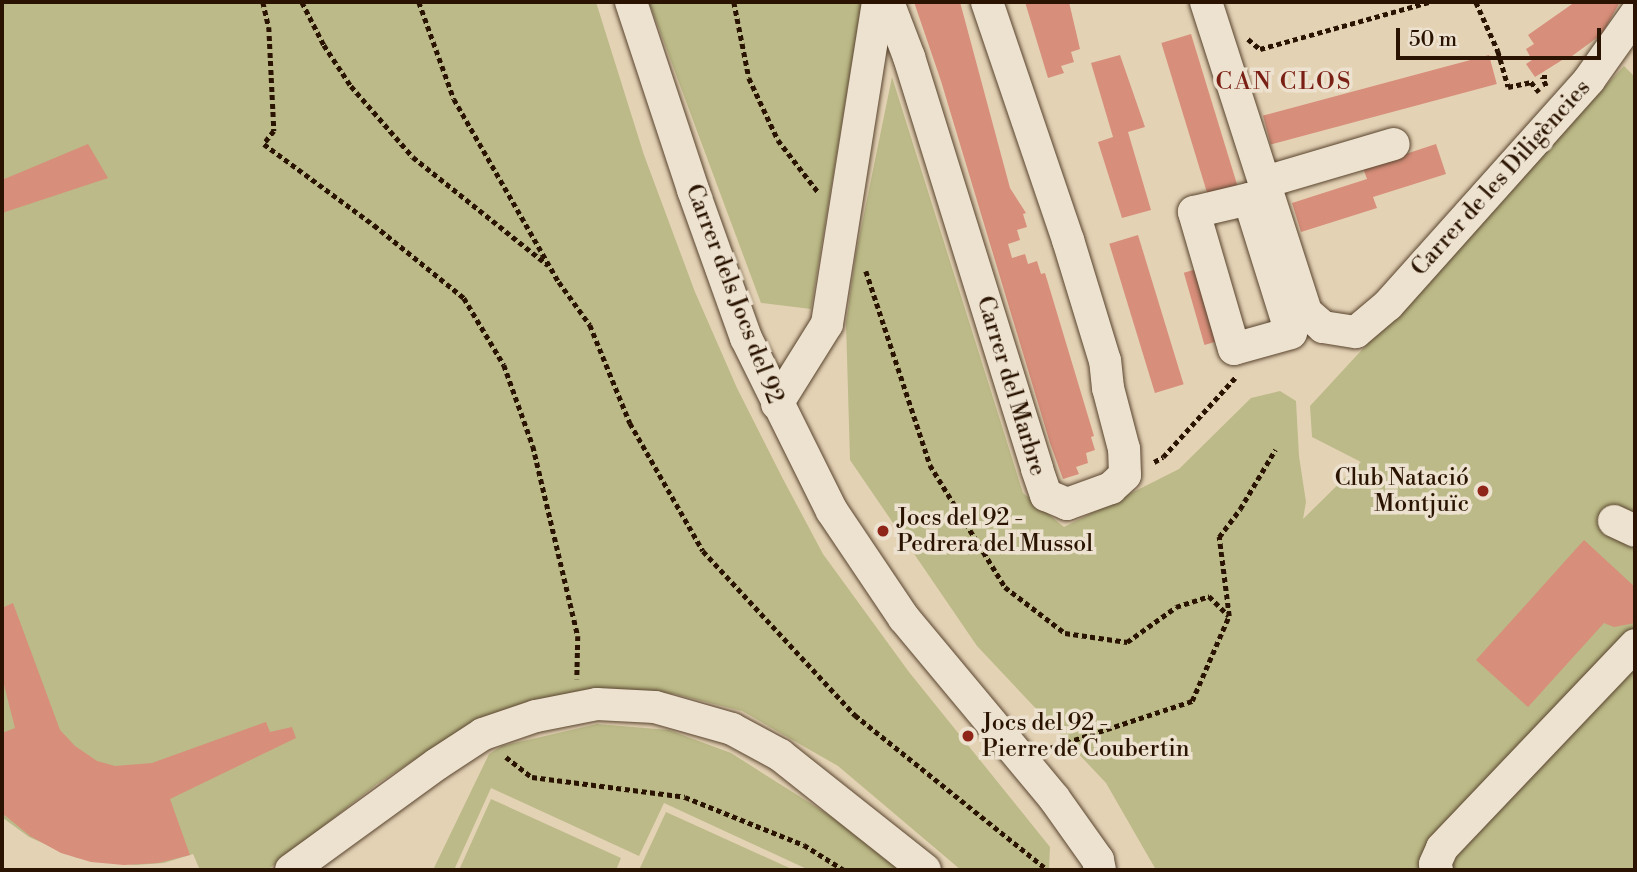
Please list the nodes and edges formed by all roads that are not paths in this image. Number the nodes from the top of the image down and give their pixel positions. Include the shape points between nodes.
1 (631, 2) edge
2 (878, 2) edge
3 (888, 2) edge
4 (988, 2) edge
5 (1206, 2) edge
6 (1635, 15) edge
7 (1394, 144) dead end
8 (1265, 182) junction
9 (1291, 333) joint
10 (777, 404) junction
11 (1635, 645) edge
12 (291, 870) edge
13 (925, 870) edge
14 (1100, 870) edge
15 (1437, 870) edge

1 - 10 street, Carrer dels Jocs del 92 via 746,338
2 - 10 street via 827,324
3 - 4 street, Carrer del Marbre via 1046,495 1067,504 1111,488 1125,475 1124,449 1105,361
5 - 8 street
6 - 8 street, Carrer de les Diligències via 1589,80 1388,305 1356,332 1323,327 1306,312
7 - 8 street
9 - 9 street via 1234,349 1194,212 1249,199
10 - 14 street, Carrer dels Jocs del 92 via 832,510 904,618 1054,798 1098,860
11 - 15 street via 1442,848
12 - 13 street via 483,734 536,716 597,704 654,707 732,729 780,755

